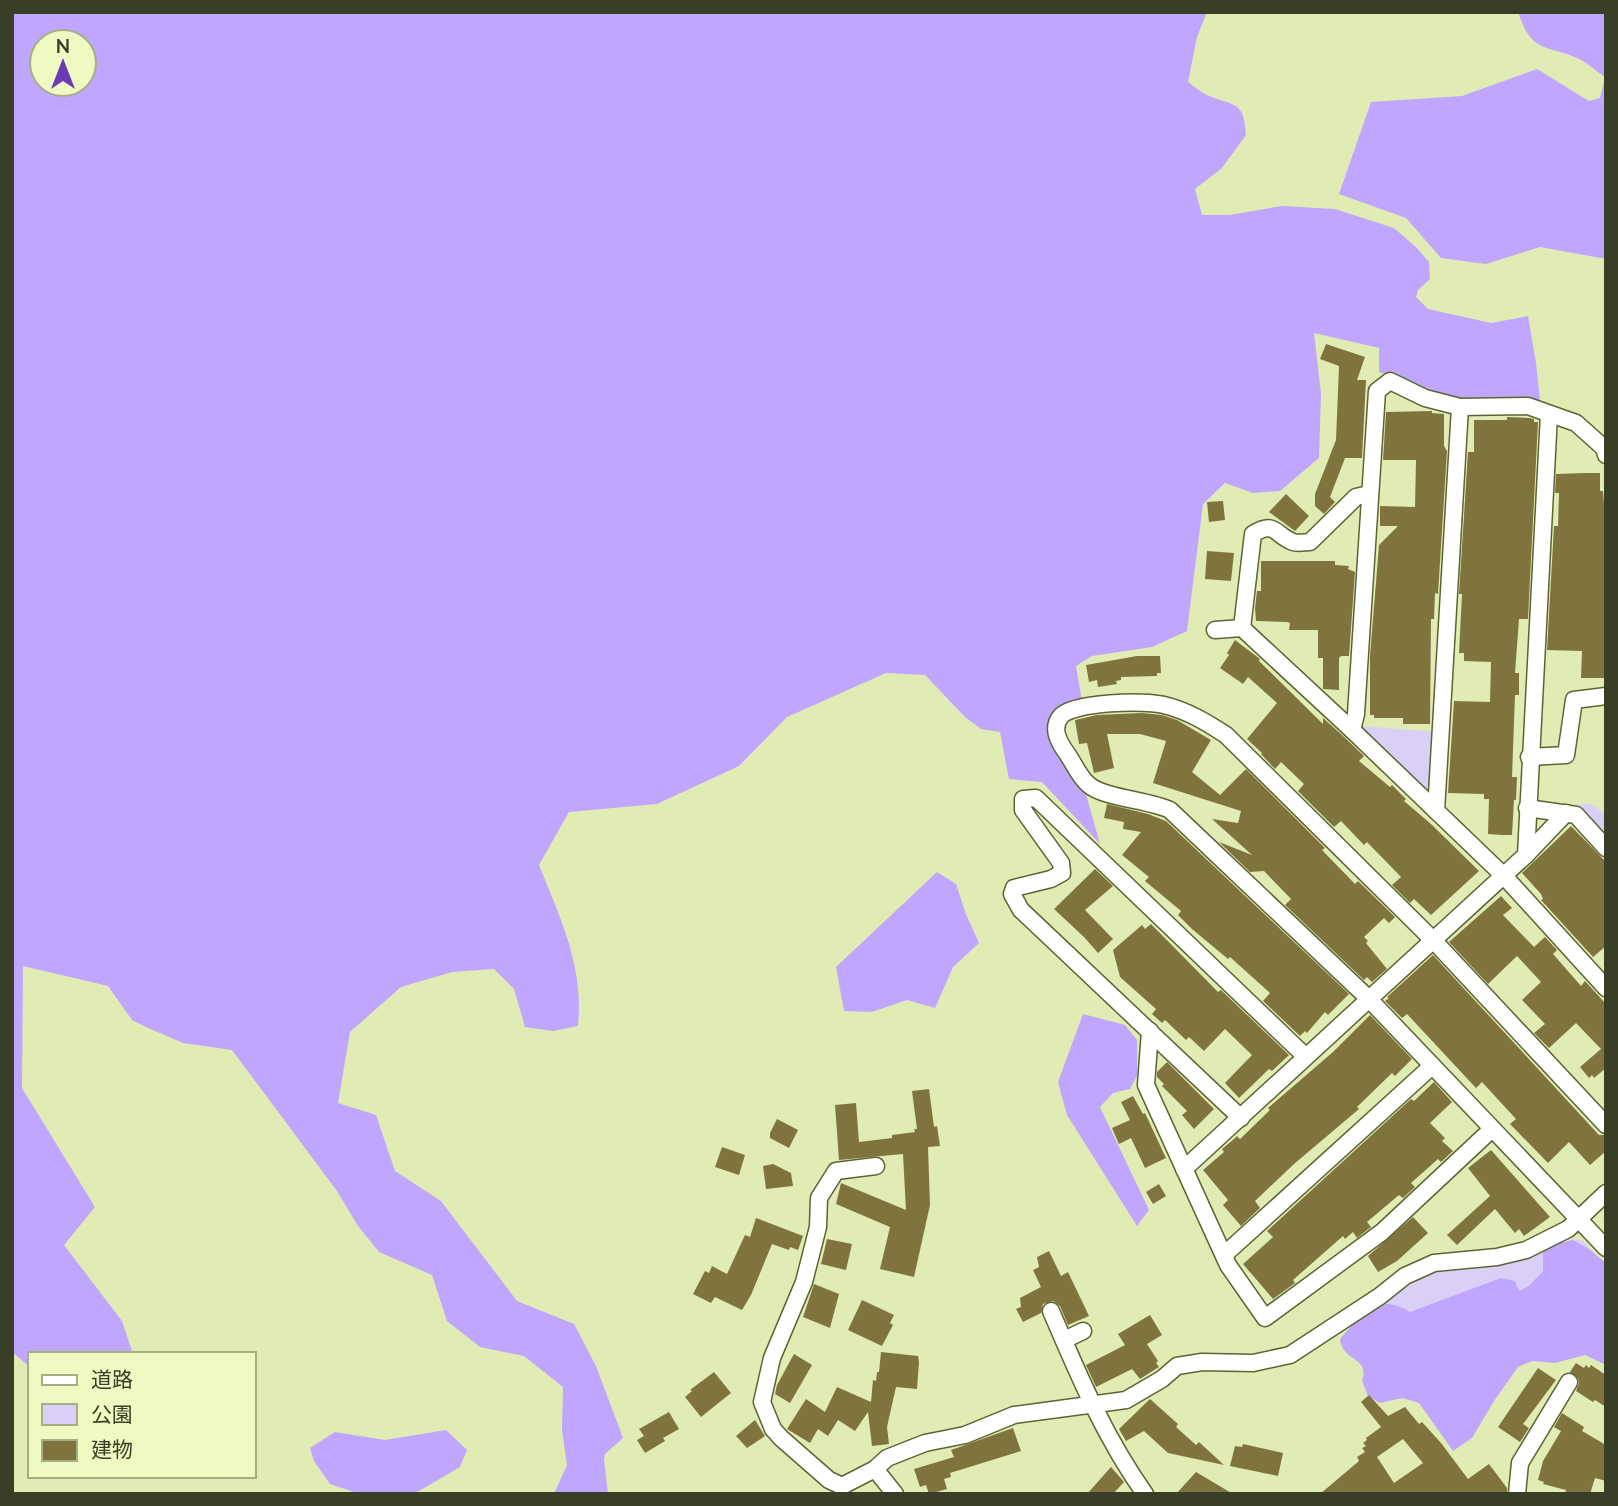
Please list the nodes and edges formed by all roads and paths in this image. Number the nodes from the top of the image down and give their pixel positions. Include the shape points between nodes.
1 (1460, 407) junction
2 (1549, 414) junction
3 (1606, 455) edge
4 (1369, 494) junction
5 (1242, 628) junction
6 (1215, 630) dead end
7 (1606, 696) edge
8 (1352, 730) junction
9 (1530, 757) junction
10 (1527, 808) junction
11 (1436, 811) junction
12 (1566, 813) junction
13 (1606, 848) edge
14 (1526, 855) junction
15 (1504, 876) junction
16 (1434, 941) junction
17 (1606, 988) edge
18 (1368, 999) junction
19 (1150, 1031) junction
20 (1305, 1056) junction
21 (1432, 1066) junction
22 (1241, 1118) junction
23 (1606, 1125) edge
24 (1492, 1129) junction
25 (876, 1166) dead end
26 (1184, 1169) junction
27 (1606, 1193) edge
28 (1578, 1219) junction
29 (1606, 1248) edge
30 (1224, 1255) junction
31 (1051, 1311) dead end
32 (1083, 1331) dead end
33 (1064, 1340) junction
34 (1569, 1382) dead end
35 (1091, 1404) junction
36 (875, 1469) junction
37 (895, 1494) edge
38 (1145, 1494) edge
39 (1517, 1494) edge

1 - 2 street via 1528,406
1 - 4 street via 1425,398 1390,381 1377,391
1 - 11 street
2 - 3 street via 1576,423
2 - 9 street
4 - 5 street via 1356,497 1310,542 1295,543 1273,528 1253,534
4 - 8 street
5 - 6 street
5 - 8 street
7 - 9 street via 1574,700 1566,755
8 - 11 street
9 - 10 street
10 - 12 street
10 - 14 street
11 - 15 street
12 - 13 street via 1576,815
12 - 14 street
14 - 15 street
15 - 16 street
15 - 17 street
16 - 18 street
16 - 18 street via 1226,735 1197,715 1162,704 1127,701 1072,709 1061,716 1056,727 1059,742 1088,784 1098,791 1170,810
16 - 23 street
18 - 20 street
18 - 21 street
19 - 20 street via 1021,910 1012,894 1014,888 1062,873 1061,863 1023,810 1023,799 1036,798
19 - 22 street
19 - 26 street via 1146,1085
20 - 22 street
21 - 24 street
21 - 30 street
22 - 26 street
24 - 28 street
24 - 30 street via 1382,1232 1265,1318
25 - 36 street via 836,1171 820,1198 804,1282 772,1358 762,1402 773,1429 829,1480 842,1486
26 - 30 street
27 - 28 street
28 - 29 street
28 - 35 street via 1526,1250 1434,1263 1405,1276 1290,1355 1253,1363 1177,1366 1126,1400
31 - 33 street
32 - 33 street
33 - 35 street
34 - 39 street via 1520,1463
35 - 36 street via 1014,1415 965,1435 925,1443 887,1458
35 - 38 street
36 - 37 street

